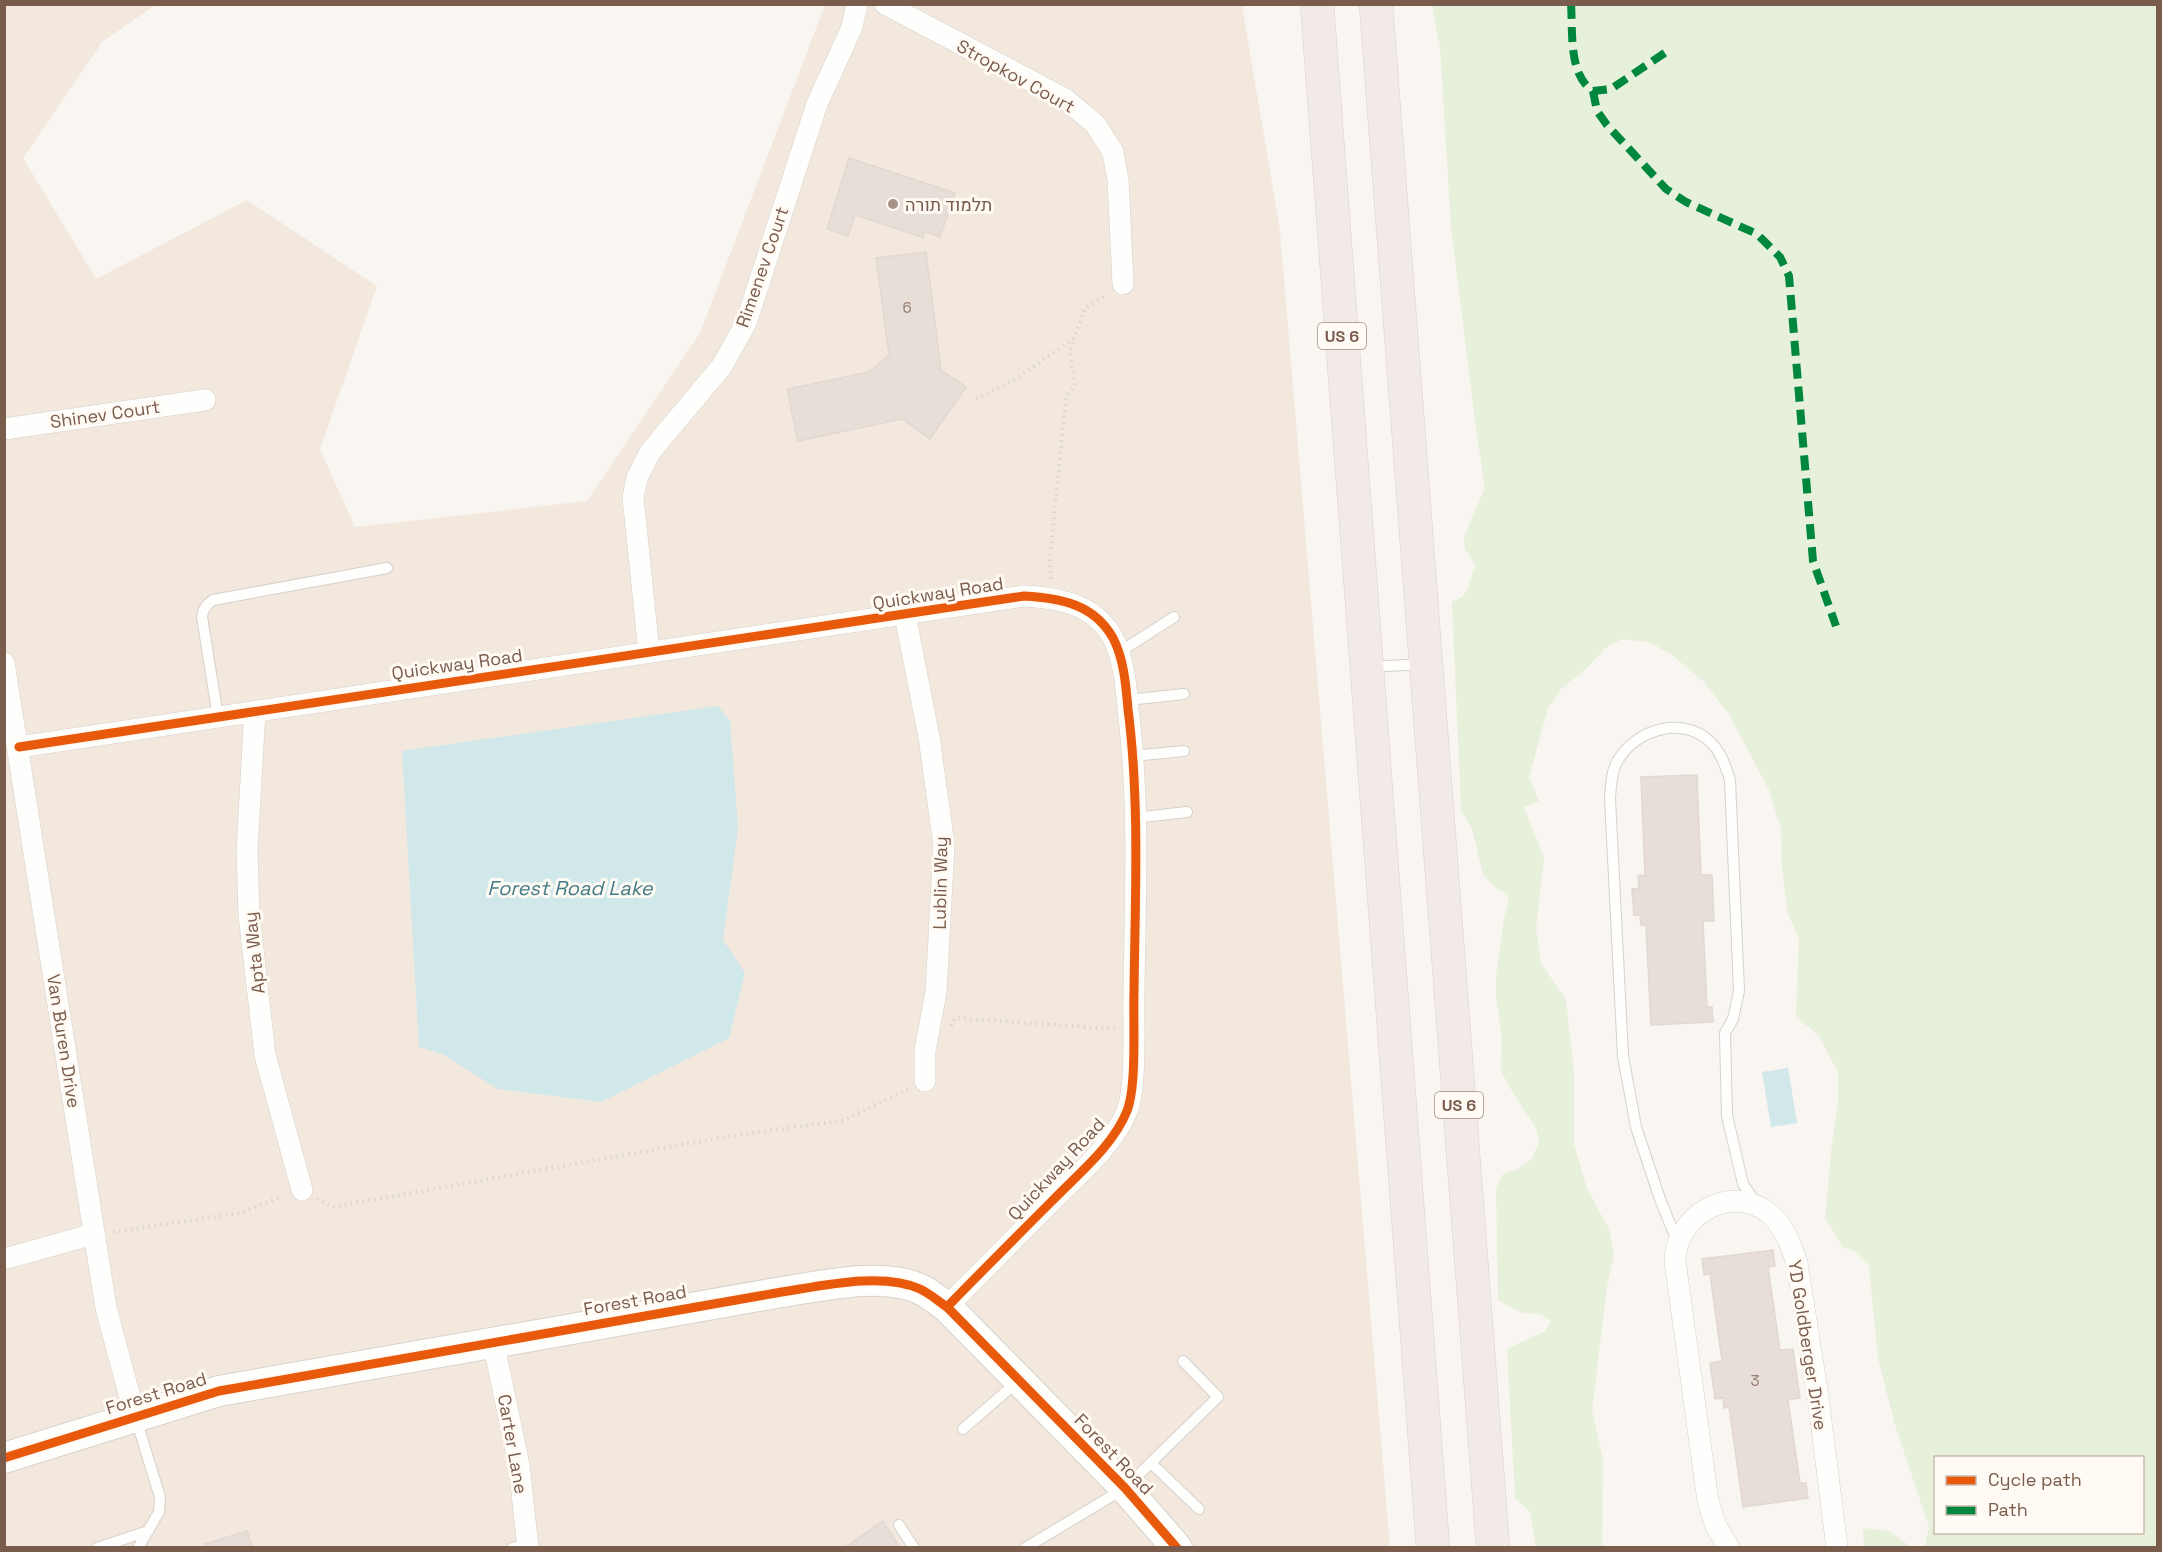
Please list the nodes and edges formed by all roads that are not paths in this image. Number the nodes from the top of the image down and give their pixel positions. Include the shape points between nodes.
1 (857, 4) edge
2 (885, 4) edge
3 (1317, 4) edge
4 (1377, 4) edge
5 (1122, 284) road end
6 (205, 400) dead end
7 (4, 429) edge
8 (387, 568) dead end
9 (904, 615) junction
10 (1174, 617) dead end
11 (649, 652) junction
12 (1118, 653) junction
13 (4, 663) edge
14 (1426, 663) junction
15 (1367, 667) junction
16 (1184, 694) dead end
17 (1127, 700) junction
18 (255, 711) junction
19 (218, 717) junction
20 (19, 747) junction
21 (1184, 751) dead end
22 (1133, 756) junction
23 (1187, 812) dead end
24 (1134, 818) junction
25 (925, 1081) road end
26 (302, 1190) road end
27 (1760, 1208) junction
28 (94, 1234) junction
29 (1677, 1241) junction
30 (4, 1259) edge
31 (947, 1307) junction
32 (493, 1341) junction
33 (1183, 1361) dead end
34 (1019, 1380) junction
35 (135, 1416) junction
36 (963, 1429) dead end
37 (4, 1458) edge
38 (1151, 1463) junction
39 (1125, 1488) junction
40 (1198, 1509) dead end
41 (899, 1525) dead end
42 (148, 1531) junction
43 (522, 1547) edge
44 (97, 1548) edge
45 (138, 1548) edge
46 (914, 1548) edge
47 (1025, 1548) edge
48 (1177, 1548) edge
49 (1433, 1548) edge
50 (1492, 1548) edge
51 (1729, 1548) edge
52 (1837, 1548) edge

1 - 11 street, Rimenev Court via 852,27 817,104 746,323 722,366 650,452 638,478 633,497
2 - 5 street, Stropkov Court via 1065,99 1095,124 1113,152 1118,180
3 - 15 highway, US 6
4 - 14 highway, US 6
6 - 7 street, Shinev Court
8 - 19 lane via 213,600 206,606 202,617
9 - 11 street, Quickway Road
9 - 12 street, Quickway Road via 1024,596 1052,598 1080,605 1100,619
9 - 25 street, Lublin Way via 929,737 944,846 936,992 925,1051
10 - 12 lane
11 - 18 street, Quickway Road
12 - 17 street, Quickway Road
13 - 20 street, Van Buren Drive
14 - 15 lane
14 - 50 highway, US 6
15 - 49 highway, US 6
16 - 17 lane
17 - 22 street, Quickway Road
18 - 19 street, Quickway Road
18 - 26 street, Apta Way via 247,850 249,915 265,1054
19 - 20 street, Quickway Road
20 - 28 street, Van Buren Drive
21 - 22 lane
22 - 24 street, Quickway Road
23 - 24 lane
24 - 31 street, Quickway Road via 1133,1030 1128,1109 1116,1131 1088,1164
27 - 29 street via 1739,1202 1715,1205 1694,1217
27 - 29 lane via 1743,1184 1727,1116 1725,1033 1733,1019 1739,991 1730,780 1724,761 1698,733 1678,727 1658,729 1640,736 1625,750 1611,779 1610,798 1623,1056 1636,1126
27 - 52 street, YD Goldberger Drive via 1784,1231 1797,1263
28 - 30 street
28 - 35 street, Van Buren Drive via 106,1308
29 - 51 street via 1675,1261 1708,1501
31 - 32 street, Forest Road via 920,1289 902,1284 840,1283
31 - 34 street, Forest Road
32 - 35 street, Forest Road via 219,1390
32 - 43 street, Carter Lane via 519,1465
33 - 38 lane via 1218,1396
34 - 36 lane
34 - 39 street, Forest Road
35 - 37 street, Forest Road
35 - 42 lane via 160,1497 159,1512
38 - 39 lane
38 - 40 lane
39 - 47 lane
39 - 48 street, Forest Road
41 - 46 lane
42 - 44 lane
42 - 45 lane

